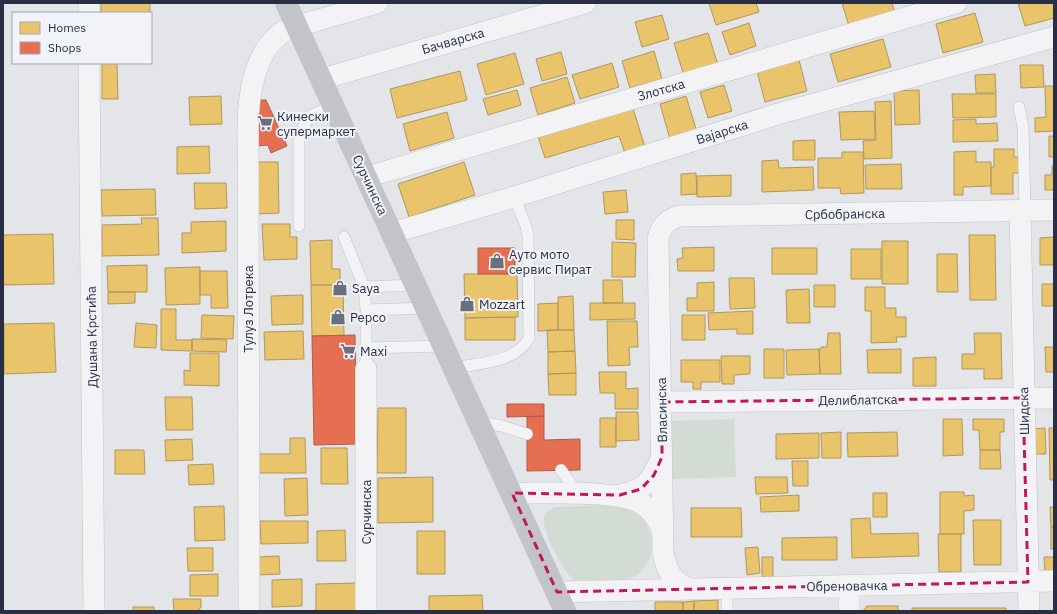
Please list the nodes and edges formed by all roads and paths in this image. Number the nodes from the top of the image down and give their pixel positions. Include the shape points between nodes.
1 (286, 3) edge
2 (377, 3) edge
3 (585, 3) edge
4 (956, 3) edge
5 (297, 26) junction
6 (1054, 37) edge
7 (89, 64) edge
8 (322, 79) junction
9 (334, 105) junction
10 (1019, 107) dead end
11 (367, 177) junction
12 (514, 197) junction
13 (1054, 210) edge
14 (1023, 211) junction
15 (665, 223) joint
16 (299, 226) dead end
17 (392, 233) junction
18 (344, 236) dead end
19 (416, 285) junction
20 (364, 288) junction
21 (427, 308) junction
22 (366, 310) junction
23 (444, 346) junction
24 (366, 348) junction
25 (454, 368) junction
26 (366, 369) joint
27 (1023, 398) junction
28 (1054, 398) edge
29 (662, 402) junction
30 (479, 422) junction
31 (527, 434) dead end
32 (662, 457) junction
33 (561, 470) dead end
34 (512, 494) junction
35 (578, 494) junction
36 (620, 495) junction
37 (663, 532) junction
38 (663, 553) junction
39 (1028, 582) junction
40 (1054, 582) edge
41 (849, 586) junction
42 (688, 589) junction
43 (727, 589) junction
44 (640, 590) junction
45 (561, 601) edge
46 (94, 611) edge
47 (249, 611) edge
48 (366, 611) edge
49 (727, 611) edge
50 (849, 611) edge
51 (1028, 611) edge

1 - 5 main road, Сурчинска
2 - 5 street, Тулуз Лотрека
3 - 8 street, Бачварска
4 - 11 street, Злотска
5 - 8 main road, Сурчинска
5 - 47 street, Тулуз Лотрека via 272,42 255,76 248,104
6 - 12 street, Вајарска via 778,114
7 - 46 street, Душана Крстића
8 - 9 main road, Сурчинска
9 - 11 main road, Сурчинска
9 - 16 lane via 310,116 299,134
10 - 14 lane via 1023,128
11 - 17 main road, Сурчинска
12 - 17 street, Вајарска
12 - 25 lane via 528,236 529,338 524,347 516,353
13 - 14 street, Србобранска
14 - 15 street, Србобранска via 679,216
14 - 27 street, Шидска
15 - 29 street, Власинска via 658,238
17 - 19 main road, Сурчинска
18 - 20 lane, Сурчинска
19 - 20 lane
19 - 21 main road, Сурчинска
20 - 22 lane, Сурчинска
21 - 22 lane
21 - 23 main road, Сурчинска
22 - 24 lane, Сурчинска
23 - 24 lane
23 - 25 main road, Сурчинска
24 - 26 lane, Сурчинска
25 - 30 main road, Сурчинска
26 - 48 street, Сурчинска
27 - 28 street, Делиблатска
27 - 29 street, Делиблатска
27 - 39 street, Шидска
29 - 32 street, Власинска
30 - 31 lane
30 - 34 main road, Сурчинска
32 - 36 street via 647,485
32 - 37 street, Власинска
33 - 35 lane
34 - 35 street
34 - 45 main road, Сурчинска
35 - 36 street
36 - 37 street via 645,506 658,519
37 - 38 street, Власинска
38 - 42 street, Власинска via 669,574
38 - 44 street via 653,575
39 - 40 street, Обреновачка
39 - 41 street, Обреновачка
39 - 51 street, Шидска
41 - 43 street, Обреновачка
41 - 50 street
42 - 43 street, Обреновачка
42 - 44 street, Обреновачка
43 - 49 lane
44 - 45 street, Обреновачка

